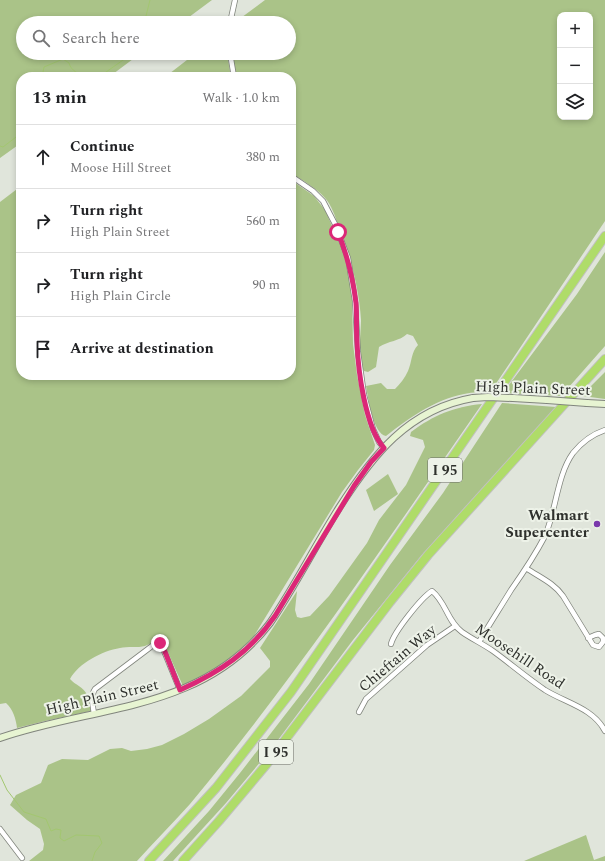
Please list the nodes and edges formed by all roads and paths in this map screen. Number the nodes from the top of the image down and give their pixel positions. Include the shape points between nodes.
1 (235, 0) edge
2 (232, 16) edge
3 (231, 60) edge
4 (233, 72) edge
5 (296, 179) edge
6 (605, 236) edge
7 (605, 359) edge
8 (605, 404) edge
9 (605, 430) edge
10 (384, 448) junction
11 (526, 568) junction
12 (455, 626) junction
13 (588, 638) dead end
14 (478, 642) junction
15 (390, 644) dead end
16 (180, 690) junction
17 (359, 712) dead end
18 (94, 714) junction
19 (605, 731) edge
20 (0, 738) edge
21 (0, 829) edge
22 (22, 858) dead end
23 (149, 861) edge
24 (183, 861) edge

1 - 2 street
3 - 4 street
5 - 10 street via 322,201 348,258 356,301 357,349 364,395 373,429
6 - 23 highway, I 95 via 291,692 221,782
7 - 24 highway, I 95 via 423,561 266,765
8 - 10 main road, High Plain Street, bridge via 474,398 447,405 422,416
9 - 11 street via 586,441 568,462 549,526
10 - 16 main road, High Plain Street via 354,486 264,631 233,661
11 - 13 street via 560,592
11 - 14 street
12 - 14 street, Moosehill Road
12 - 15 street, Moosehill Road via 432,591 396,633
12 - 17 street, Chieftain Way via 427,645 366,699
14 - 19 street, Moosehill Road via 549,692 591,714
16 - 18 main road, High Plain Street via 145,703
16 - 18 street via 162,646 156,643 95,689 92,698
18 - 20 main road, High Plain Street
21 - 22 street

